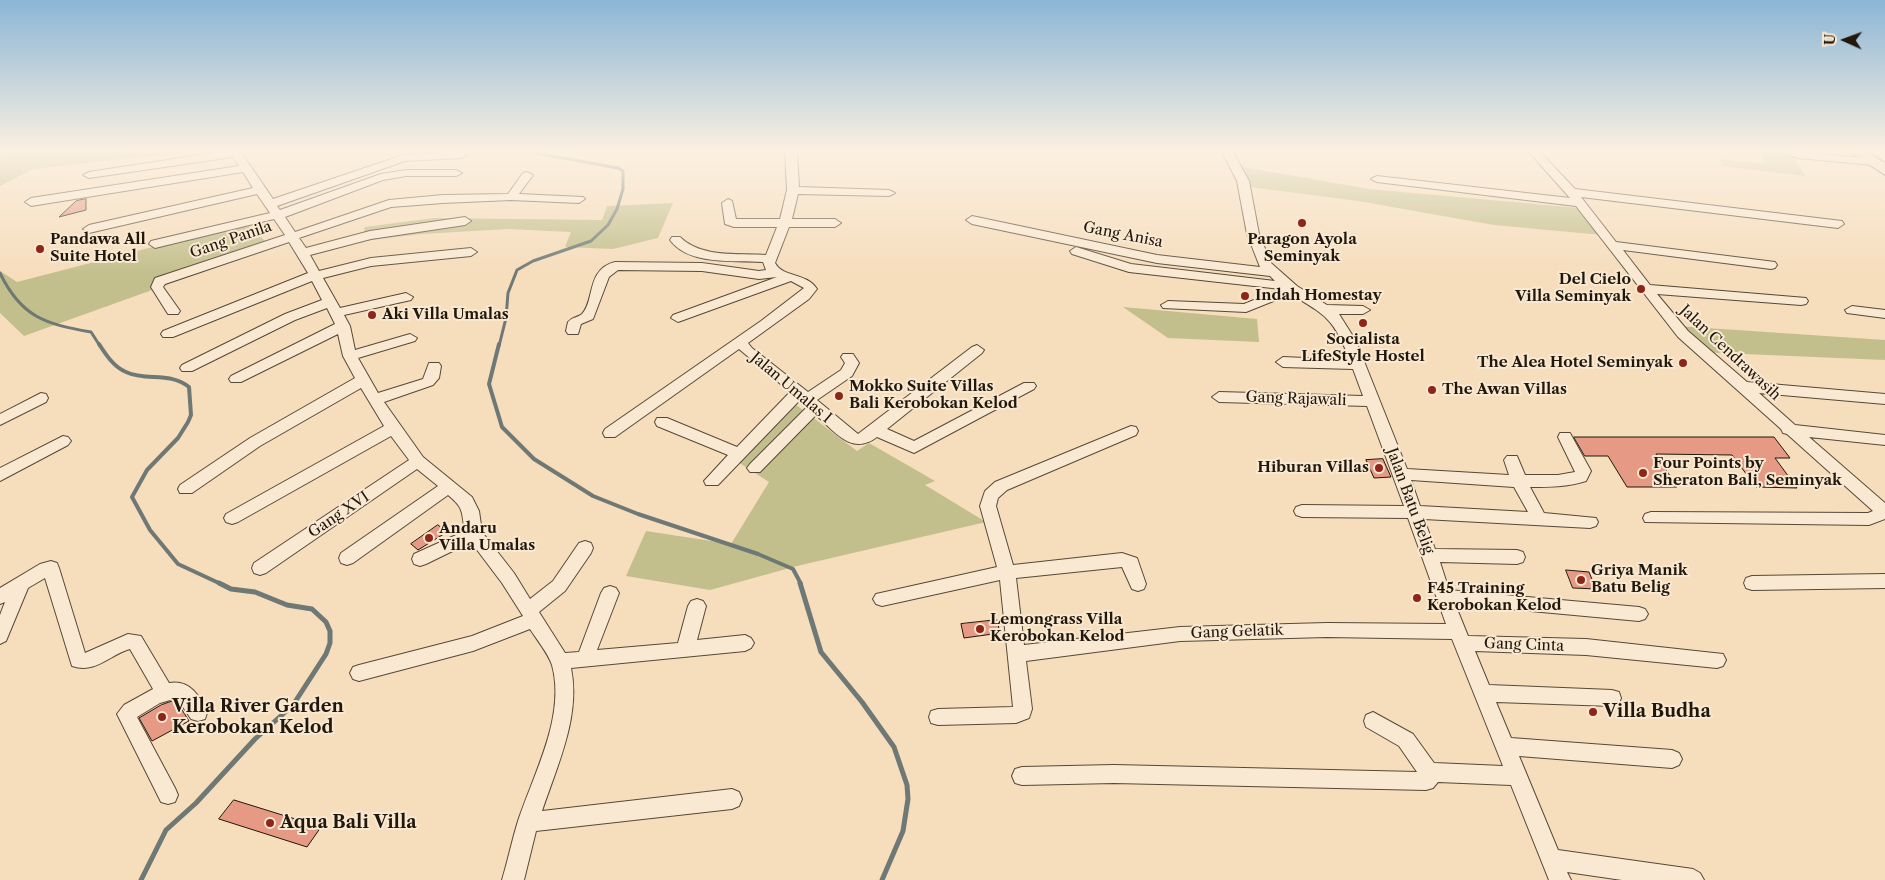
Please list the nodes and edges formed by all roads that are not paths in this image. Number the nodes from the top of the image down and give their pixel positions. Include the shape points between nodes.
1 (87, 193) edge
2 (246, 193) edge
3 (262, 193) edge
4 (314, 193) edge
5 (326, 193) edge
6 (514, 193) edge
7 (792, 193) edge
8 (1245, 193) edge
9 (1496, 193) edge
10 (1571, 193) edge
11 (1579, 193) edge
12 (511, 197) junction
13 (580, 199) dead end
14 (30, 202) dead end
15 (728, 203) dead end
16 (1580, 203) junction
17 (274, 209) junction
18 (972, 220) dead end
19 (465, 221) dead end
20 (786, 221) junction
21 (835, 223) dead end
22 (1838, 224) dead end
23 (88, 229) dead end
24 (291, 237) junction
25 (1007, 238) dead end
26 (676, 240) dead end
27 (155, 244) dead end
28 (1614, 245) junction
29 (471, 252) dead end
30 (303, 253) junction
31 (772, 265) junction
32 (1771, 265) dead end
33 (1270, 272) junction
34 (315, 276) junction
35 (790, 277) junction
36 (1288, 287) junction
37 (1647, 289) junction
38 (406, 297) dead end
39 (1801, 301) dead end
40 (1168, 305) dead end
41 (1326, 309) junction
42 (1363, 310) dead end
43 (1852, 310) dead end
44 (173, 312) dead end
45 (336, 314) junction
46 (1885, 314) edge
47 (678, 318) dead end
48 (573, 332) dead end
49 (168, 334) dead end
50 (410, 338) dead end
51 (741, 342) junction
52 (978, 350) dead end
53 (350, 356) junction
54 (848, 356) dead end
55 (1283, 362) dead end
56 (1359, 365) junction
57 (434, 366) dead end
58 (187, 368) dead end
59 (236, 379) dead end
60 (363, 380) junction
61 (1029, 386) dead end
62 (1743, 387) junction
63 (1219, 397) dead end
64 (41, 398) dead end
65 (1885, 399) edge
66 (376, 400) junction
67 (807, 400) junction
68 (1373, 401) junction
69 (0, 420) edge
70 (662, 422) dead end
71 (393, 428) junction
72 (874, 429) junction
73 (1788, 429) junction
74 (1131, 431) dead end
75 (610, 433) dead end
76 (1565, 437) dead end
77 (63, 440) dead end
78 (1885, 440) edge
79 (740, 454) junction
80 (1512, 460) dead end
81 (418, 461) junction
82 (755, 468) dead end
83 (1401, 474) junction
84 (0, 475) edge
85 (712, 481) dead end
86 (1518, 481) junction
87 (450, 486) junction
88 (186, 489) dead end
89 (1302, 511) dead end
90 (1415, 512) junction
91 (1885, 512) edge
92 (232, 518) dead end
93 (1651, 518) dead end
94 (1540, 520) junction
95 (1590, 522) dead end
96 (474, 534) junction
97 (585, 548) dead end
98 (1430, 555) junction
99 (1517, 557) dead end
100 (347, 558) dead end
101 (420, 559) dead end
102 (260, 568) dead end
103 (1007, 572) junction
104 (1885, 581) edge
105 (1752, 583) dead end
106 (21, 584) junction
107 (1138, 584) dead end
108 (610, 593) dead end
109 (1443, 596) junction
110 (0, 597) edge
111 (882, 599) dead end
112 (697, 606) dead end
113 (1639, 614) dead end
114 (530, 616) junction
115 (0, 636) edge
116 (1460, 637) junction
117 (745, 643) dead end
118 (684, 649) junction
119 (1017, 654) junction
120 (585, 659) junction
121 (1717, 660) dead end
122 (560, 661) junction
123 (359, 674) dead end
124 (162, 692) junction
125 (1483, 693) junction
126 (1612, 698) dead end
127 (198, 713) dead end
128 (938, 717) dead end
129 (1373, 721) dead end
130 (1504, 746) junction
131 (1672, 759) dead end
132 (1429, 772) junction
133 (1022, 776) dead end
134 (1516, 776) junction
135 (168, 795) dead end
136 (732, 799) dead end
137 (528, 822) junction
138 (1551, 859) junction
139 (514, 880) edge
140 (1560, 880) edge
141 (1693, 880) edge

1 - 14 street
2 - 23 street
3 - 17 street
4 - 17 street
5 - 17 street
6 - 12 street
7 - 20 street
8 - 33 street, Jalan Batu Belig via 1253,234
9 - 16 street
10 - 16 street, Jalan Cendrawasih
11 - 22 street
12 - 13 street, Gang Panila
12 - 24 street, Gang Panila via 389,204
15 - 20 street via 731,222
16 - 28 street, Jalan Cendrawasih
17 - 24 street
17 - 27 street
18 - 33 street, Gang Anisa via 1157,259
19 - 30 street via 370,235
20 - 21 street
20 - 31 street
24 - 30 street
24 - 44 street, Gang Panila via 159,282 157,287
25 - 36 street via 1058,246 1129,268
26 - 31 street via 686,249 700,254
28 - 32 street
28 - 37 street, Jalan Cendrawasih
29 - 34 street via 372,262
30 - 34 street
31 - 35 street, Jalan Umalas I
31 - 48 street via 759,275 702,267 615,266 604,276 590,314 575,322
33 - 36 street, Jalan Batu Belig
34 - 45 street
34 - 49 street
35 - 47 street
35 - 51 street, Jalan Umalas I via 804,281 811,288
36 - 40 street via 1246,308
36 - 41 street, Jalan Batu Belig
37 - 39 street
37 - 62 street, Jalan Cendrawasih via 1683,334
38 - 45 street
41 - 42 street
41 - 56 street, Jalan Batu Belig via 1339,322
43 - 46 street
45 - 53 street
45 - 58 street via 290,317
45 - 59 street
50 - 53 street
51 - 67 street, Jalan Umalas I via 747,351
51 - 75 street
52 - 72 street, Jalan Umalas I
53 - 60 street
54 - 67 street via 852,363 847,373
55 - 56 street
56 - 68 street, Jalan Batu Belig
57 - 66 street via 428,382
60 - 66 street
60 - 88 street via 255,442
61 - 72 street via 914,448
62 - 65 street
62 - 73 street, Jalan Cendrawasih
63 - 68 street, Gang Rajawali
64 - 69 street
66 - 71 street
67 - 72 street, Jalan Umalas I via 853,439 862,440
67 - 79 street
67 - 82 street
68 - 83 street, Jalan Batu Belig
70 - 79 street
71 - 81 street
71 - 92 street
73 - 78 street
73 - 91 street, Jalan Cendrawasih
74 - 103 street via 1001,486 990,495 989,512
76 - 86 street via 1583,476 1558,481
77 - 84 street
79 - 85 street
80 - 86 street
81 - 87 street
81 - 102 street, Gang XVI
83 - 86 street
83 - 90 street, Jalan Batu Belig
86 - 94 street
87 - 96 street via 470,506
87 - 100 street
89 - 90 street
90 - 94 street
90 - 98 street, Jalan Batu Belig
91 - 93 street via 1869,519
94 - 95 street
96 - 101 street
96 - 114 street via 508,578
97 - 114 street via 559,586
98 - 99 street
98 - 109 street, Jalan Batu Belig
103 - 107 street via 1122,560 1130,563
103 - 111 street
103 - 119 street
104 - 105 street
106 - 110 street
106 - 115 street
106 - 124 street via 46,569 53,569 76,658 81,662 91,660 126,642 135,641
108 - 120 street
109 - 113 street
109 - 116 street, Jalan Batu Belig
112 - 118 street
114 - 122 street
114 - 123 street via 473,643
116 - 119 street, Gang Gelatik via 1326,630 1180,634
116 - 121 street, Gang Cinta
116 - 125 street, Jalan Batu Belig
117 - 118 street
118 - 120 street
119 - 128 street via 1022,712
120 - 122 street
122 - 137 street via 564,704 556,742
124 - 127 street via 175,689 184,692
124 - 135 street via 126,716
125 - 126 street
125 - 130 street, Jalan Batu Belig
129 - 132 street via 1406,740
130 - 131 street
130 - 134 street, Jalan Batu Belig
132 - 133 street via 1430,777 1426,781 1114,774
132 - 134 street
134 - 138 street, Jalan Batu Belig
136 - 137 street
137 - 139 street
138 - 140 street, Jalan Batu Belig
138 - 141 street

